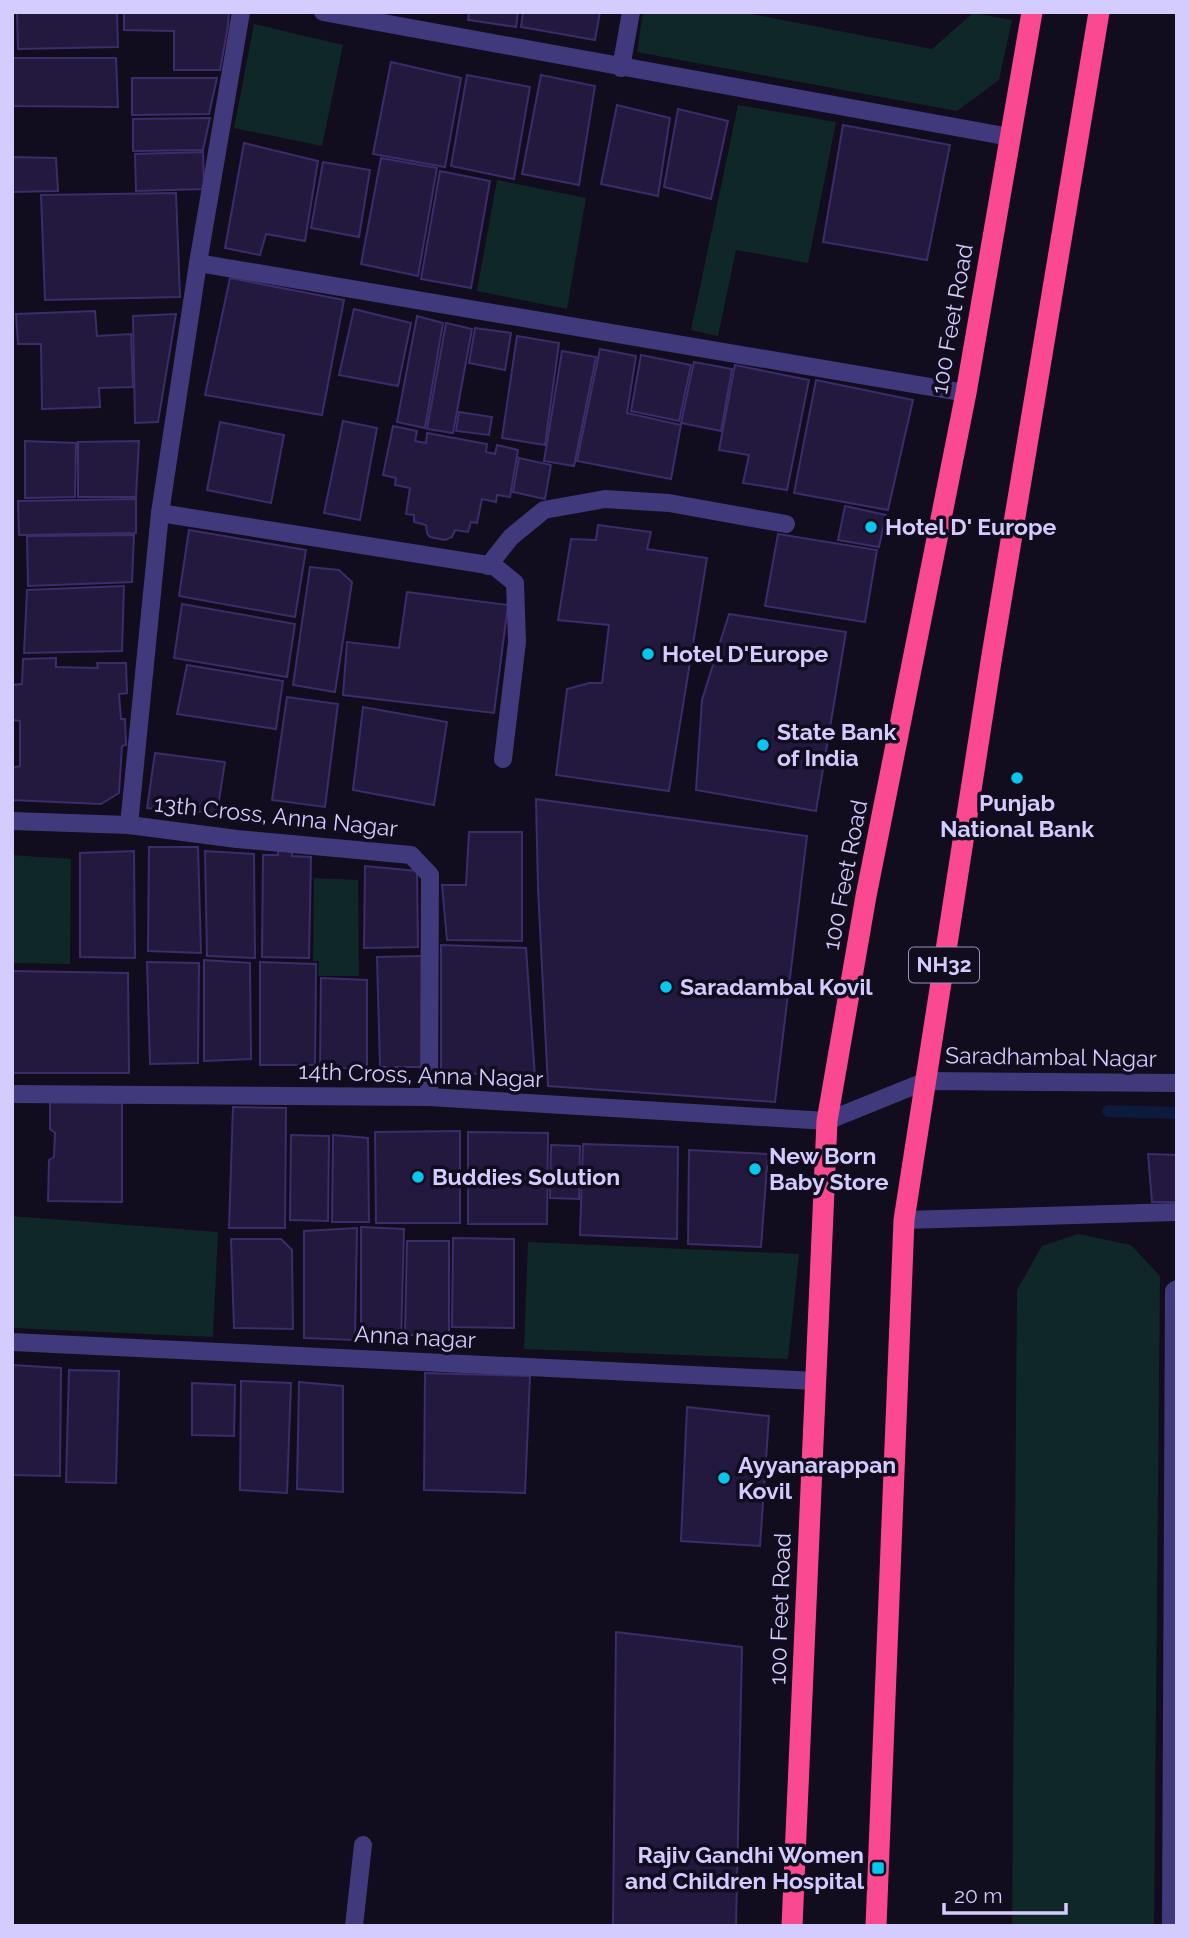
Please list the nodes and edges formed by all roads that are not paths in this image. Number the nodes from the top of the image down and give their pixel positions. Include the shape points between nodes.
1 (241, 12) edge
2 (323, 12) edge
3 (631, 12) edge
4 (1032, 12) edge
5 (1099, 12) edge
6 (621, 68) junction
7 (1010, 136) junction
8 (198, 263) junction
9 (966, 393) junction
10 (160, 513) junction
11 (786, 523) dead end
12 (488, 566) junction
13 (503, 759) dead end
14 (12, 821) edge
15 (129, 825) junction
16 (926, 1081) junction
17 (1177, 1083) edge
18 (12, 1094) edge
19 (429, 1097) junction
20 (827, 1121) junction
21 (1177, 1212) edge
22 (904, 1220) junction
23 (1177, 1289) edge
24 (12, 1342) edge
25 (816, 1381) junction
26 (363, 1845) dead end
27 (355, 1926) edge
28 (792, 1926) edge
29 (876, 1926) edge
30 (1171, 1926) edge

1 - 8 street
2 - 6 street
3 - 6 street
4 - 7 highway, 100 Feet Road
5 - 16 highway, NH32
6 - 7 street
7 - 9 highway, 100 Feet Road
8 - 9 street
8 - 10 street
9 - 20 highway, 100 Feet Road via 866,896
10 - 12 street
10 - 15 street
11 - 12 street via 669,503 605,499 544,510 510,537
12 - 13 street via 515,583 517,642
14 - 15 street, 13th Cross, Anna Nagar
15 - 19 street, 13th Cross, Anna Nagar via 411,855 430,875
16 - 17 street, Saradhambal Nagar
16 - 20 street
16 - 22 highway, NH32
18 - 19 street, 14th Cross, Anna Nagar
19 - 20 street, 14th Cross, Anna Nagar
20 - 25 highway, 100 Feet Road
21 - 22 street
22 - 29 highway, NH32
23 - 30 street
24 - 25 street, Anna nagar
25 - 28 highway, 100 Feet Road
26 - 27 street

